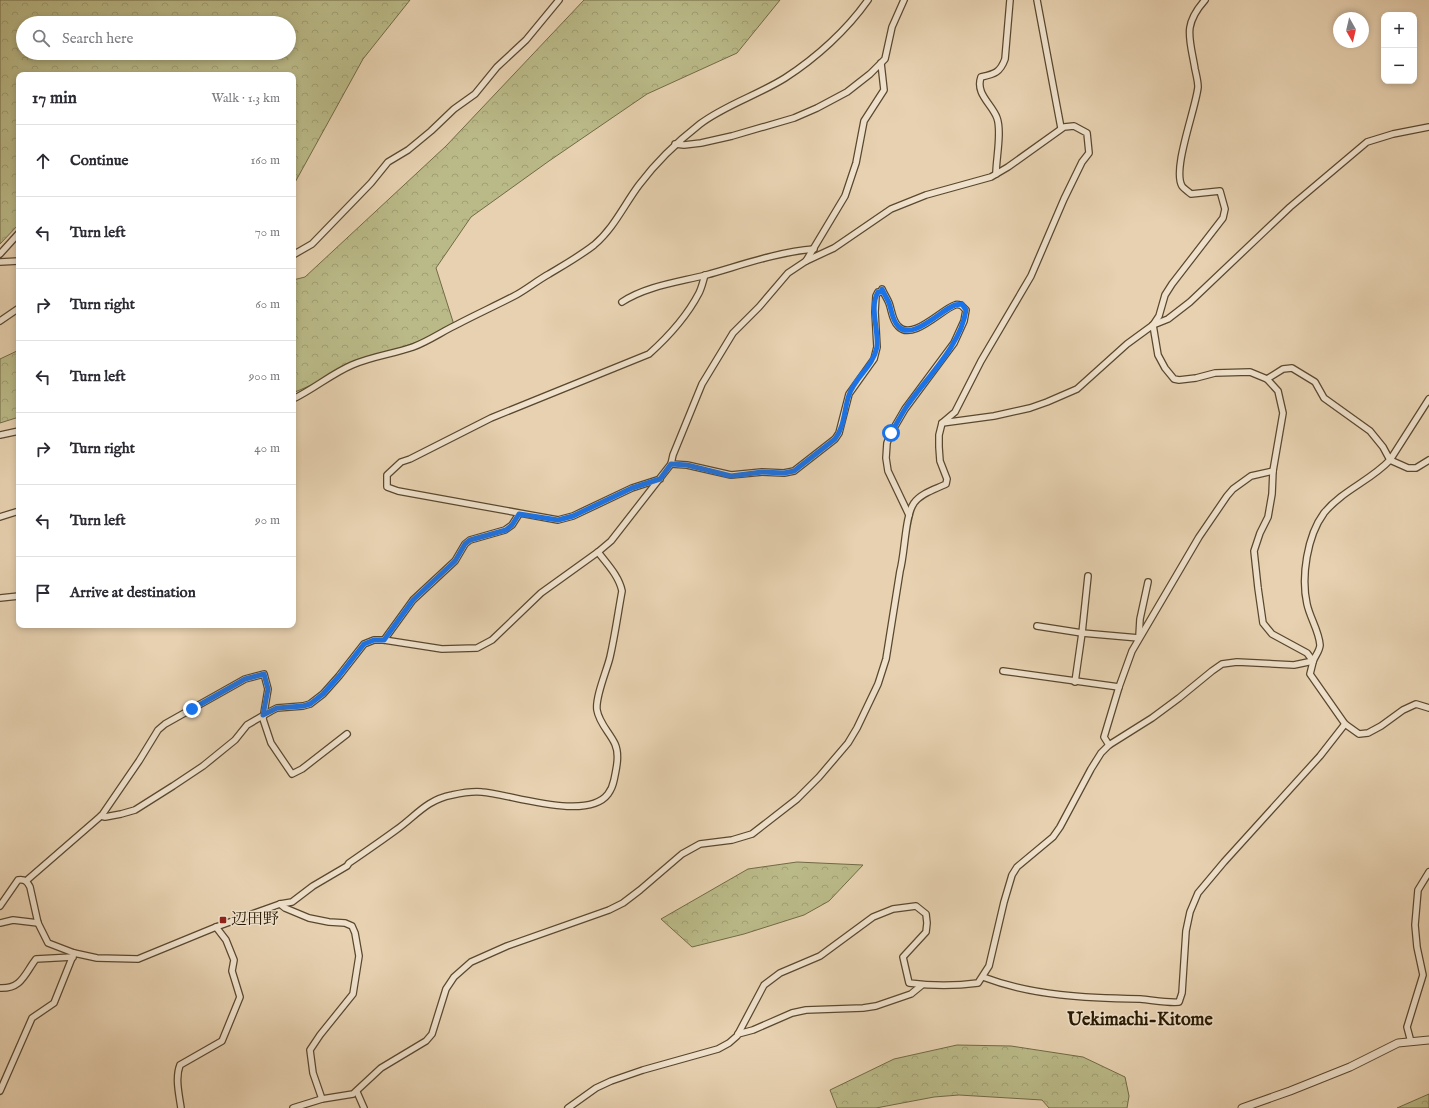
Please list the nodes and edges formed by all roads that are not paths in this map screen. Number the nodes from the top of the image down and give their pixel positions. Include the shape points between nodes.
1 (558, 0) edge
2 (868, 0) edge
3 (904, 0) edge
4 (1010, 0) edge
5 (1037, 0) edge
6 (1205, 0) edge
7 (881, 63) junction
8 (1429, 127) edge
9 (1061, 128) junction
10 (675, 144) junction
11 (996, 174) junction
12 (16, 236) edge
13 (814, 249) junction
14 (296, 252) edge
15 (0, 254) edge
16 (16, 261) edge
17 (806, 261) junction
18 (0, 262) edge
19 (705, 275) junction
20 (622, 302) dead end
21 (16, 310) edge
22 (0, 321) edge
23 (1153, 325) junction
24 (1267, 379) junction
25 (296, 398) edge
26 (1429, 399) edge
27 (942, 423) junction
28 (16, 432) edge
29 (0, 435) edge
30 (1390, 460) junction
31 (1429, 460) edge
32 (671, 464) junction
33 (1273, 471) junction
34 (660, 479) junction
35 (16, 512) edge
36 (519, 514) junction
37 (909, 515) junction
38 (0, 517) edge
39 (598, 552) junction
40 (1088, 576) dead end
41 (1148, 582) dead end
42 (16, 596) edge
43 (0, 598) edge
44 (1037, 626) dead end
45 (1082, 633) junction
46 (1139, 638) junction
47 (384, 640) junction
48 (1313, 661) junction
49 (1003, 672) dead end
50 (1074, 682) junction
51 (1119, 687) junction
52 (1429, 708) edge
53 (263, 715) junction
54 (1345, 724) junction
55 (347, 734) dead end
56 (1109, 745) junction
57 (100, 816) junction
58 (1429, 872) edge
59 (26, 880) junction
60 (280, 904) junction
61 (0, 906) edge
62 (0, 923) edge
63 (38, 923) junction
64 (216, 927) junction
65 (74, 955) junction
66 (983, 977) junction
67 (922, 985) junction
68 (0, 988) edge
69 (738, 1034) junction
70 (1429, 1040) edge
71 (1411, 1042) junction
72 (0, 1091) edge
73 (357, 1092) junction
74 (322, 1099) junction
75 (181, 1108) edge
76 (293, 1108) edge
77 (364, 1108) edge
78 (568, 1108) edge
79 (1242, 1108) edge

1 - 14 street via 526,40 497,67 475,94 408,150 388,162 312,244
2 - 10 street via 848,25 813,57 784,78 704,122
3 - 7 street via 892,27
4 - 11 street via 1005,59 998,71 981,77 979,82 981,94 998,120 1000,134
5 - 9 street
6 - 23 street via 1192,18 1189,30 1198,86 1183,147 1180,171 1182,185 1191,194 1220,191 1225,209 1223,218 1165,295 1159,316
7 - 10 street via 847,92 794,118 707,142
7 - 13 street via 884,90 864,121 856,163 845,196
8 - 23 street via 1366,142 1290,207 1190,302 1168,319
9 - 11 street
9 - 27 street via 1074,126 1087,133 1089,153 1064,199 1031,276 954,412
10 - 25 street via 639,186 607,233 567,264 516,295 424,342 367,358 333,374 309,392
11 - 17 street via 891,209 834,248
12 - 15 street
13 - 17 street
13 - 19 street via 756,260
16 - 18 street
17 - 32 street via 788,273 733,333 702,384
19 - 20 street via 652,289
19 - 36 street via 699,292 682,318 661,344 649,354 491,418 401,462 387,475 387,487 398,491
21 - 22 street
23 - 24 street via 1158,355 1174,379 1215,373 1250,372
23 - 27 street via 1126,344 1077,389 1030,408
24 - 30 street via 1283,369 1292,368 1302,373 1315,382 1324,398 1370,431
24 - 33 street via 1278,391 1283,413
26 - 30 street
27 - 37 street via 939,448 946,484 914,503
28 - 29 street
30 - 31 street via 1408,468 1416,468
30 - 48 street via 1383,468 1336,500 1323,515 1311,539 1305,576 1307,604 1320,646
32 - 34 street
32 - 37 street via 687,465 731,476 794,471 835,439 839,433 849,394 874,359 877,347 875,312 878,292 882,289 898,326 905,330 916,329 955,305 962,304 966,310 964,321 954,343 905,409 887,443 888,471
33 - 46 street via 1246,478 1227,496
33 - 48 street via 1268,517 1254,551 1263,623 1272,634 1307,653
34 - 36 street via 632,488 573,516 558,520
34 - 39 street via 611,541
35 - 38 street
36 - 47 street via 506,530 470,540 465,544 455,561 413,600
37 - 73 street via 886,659 878,684 858,728 848,743 797,799 752,834 732,840 700,844 682,854 623,903 471,962 454,977 446,989 432,1034 426,1041 376,1072
39 - 47 street via 541,593 492,640 477,648 442,650
39 - 60 street via 613,571 622,591 610,658 597,709 617,751 614,780 608,794 596,802 584,805 560,806 483,792 451,795 430,802 347,866 292,902
40 - 45 street
41 - 46 street
42 - 43 street
44 - 45 street
45 - 46 street
45 - 50 street
46 - 51 street
47 - 53 street via 364,644 323,694 310,704 277,708
48 - 54 street via 1310,674
48 - 56 street via 1294,665 1237,662 1222,664 1152,718
49 - 50 street
50 - 51 street
51 - 56 street via 1104,737
52 - 54 street via 1416,704 1368,734 1359,734
53 - 55 street via 271,743 292,774
53 - 57 street via 247,725 235,740 203,766 135,810
53 - 57 street via 268,689 264,674 245,679 165,724 158,730
54 - 66 street via 1320,756 1198,893 1186,931 1182,993 1179,1002 1047,994
56 - 66 street via 1090,769 1054,837 1012,875 990,966
57 - 59 street
58 - 71 street via 1418,890 1415,924 1423,975 1407,1027
59 - 61 street via 18,880
59 - 63 street
60 - 64 street
60 - 74 street via 309,918 345,922 352,926 359,956 353,994 310,1050 313,1073
62 - 63 street via 13,920
63 - 65 street via 48,943
64 - 65 street via 138,959
64 - 75 street via 226,940 234,960 232,971 240,997 222,1041 180,1065 178,1082
65 - 68 street via 36,959 18,983
65 - 72 street via 54,1004 32,1018
66 - 67 street via 978,983 955,986
67 - 69 street via 911,994 876,1006 806,1010
67 - 69 street via 910,983 903,957 926,932 926,914 916,906 892,909 873,917 820,956 780,973 764,985
69 - 78 street via 718,1049 611,1081 596,1088
70 - 71 street
71 - 79 street via 1398,1043 1350,1067
73 - 74 street
73 - 77 street
74 - 76 street

